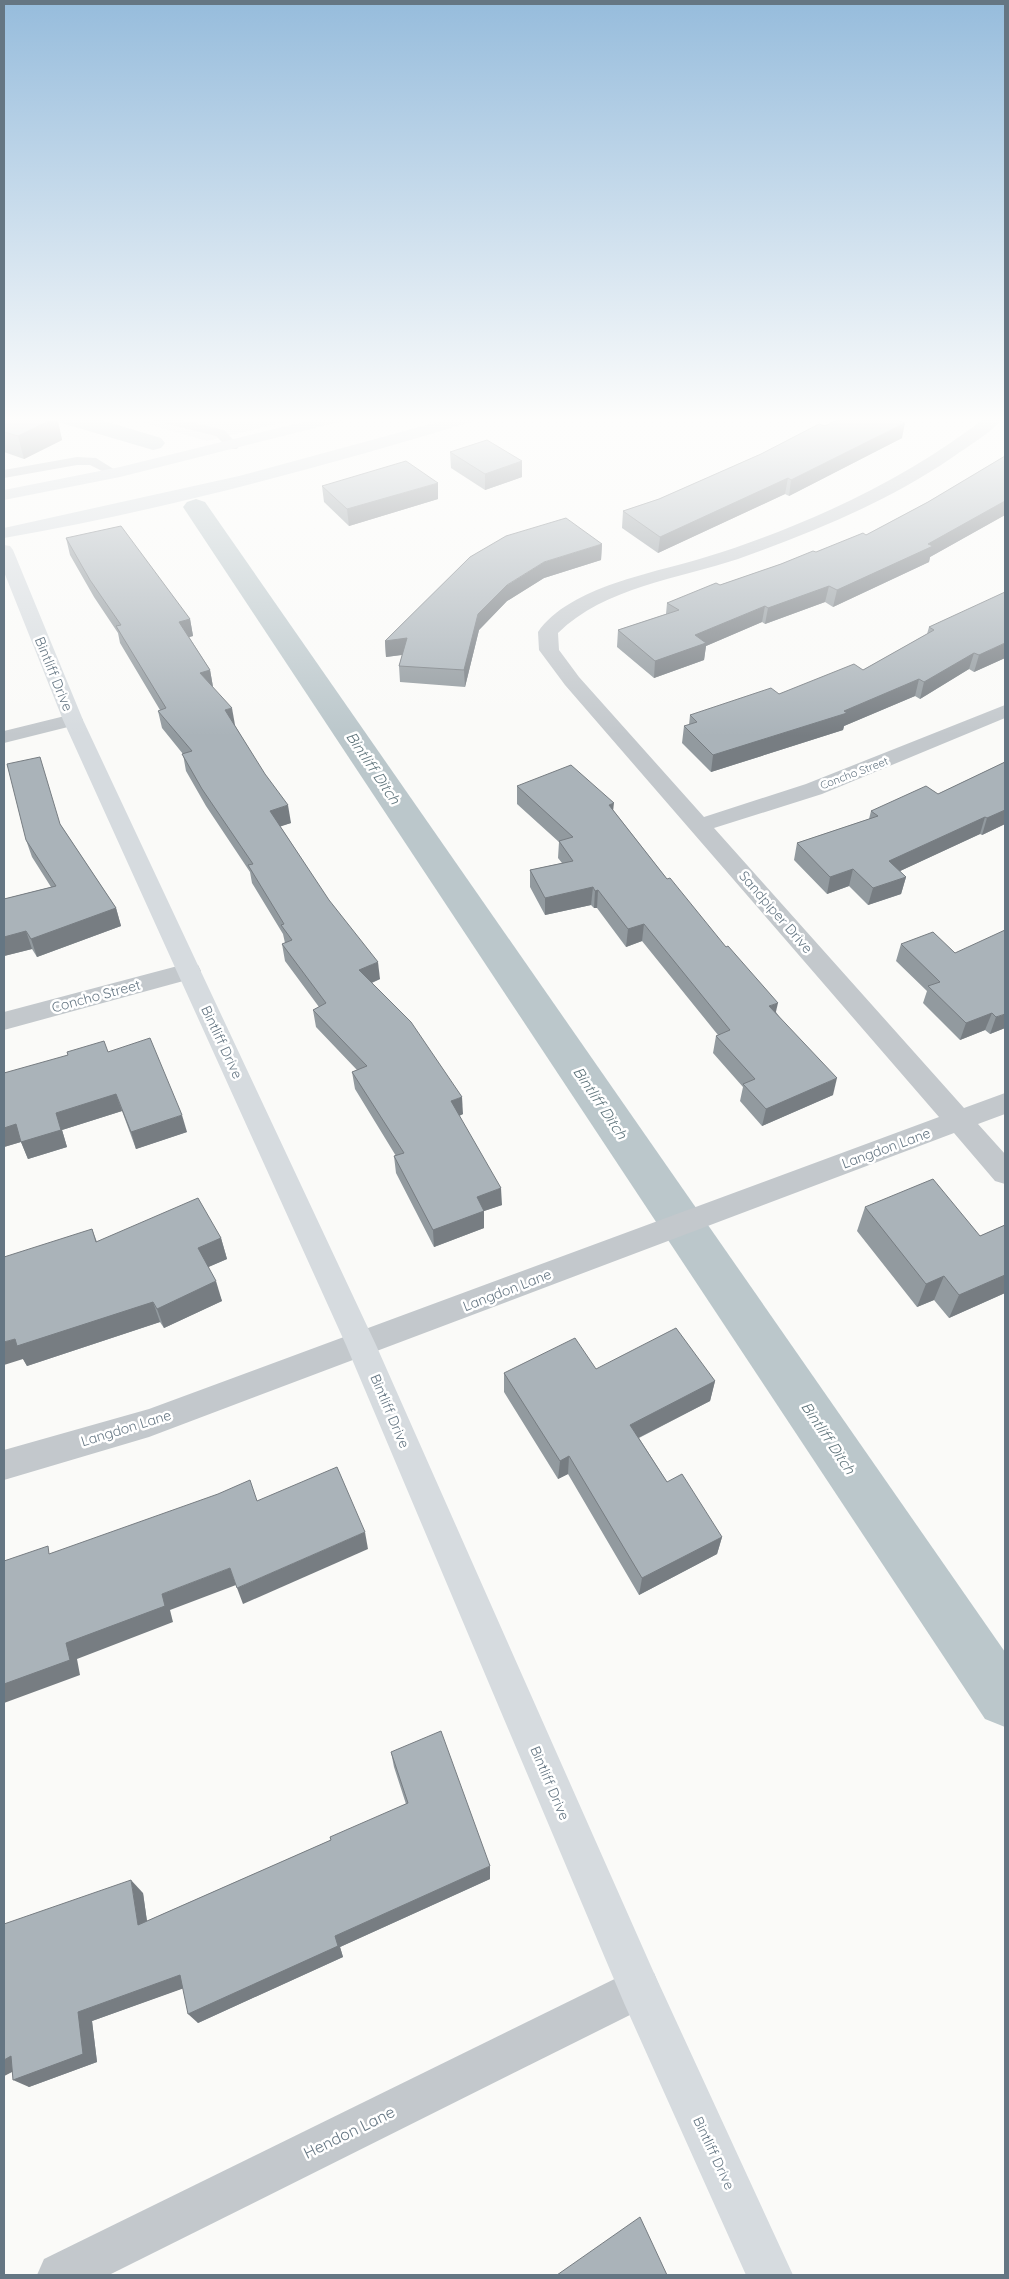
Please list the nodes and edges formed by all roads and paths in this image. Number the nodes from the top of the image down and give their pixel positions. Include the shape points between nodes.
1 (50, 523) edge
2 (813, 523) edge
3 (4, 533) edge
4 (4, 550) edge
5 (1005, 711) edge
6 (73, 720) junction
7 (4, 737) edge
8 (700, 825) junction
9 (189, 970) junction
10 (4, 1021) edge
11 (1005, 1103) edge
12 (961, 1121) junction
13 (1005, 1173) edge
14 (361, 1345) junction
15 (4, 1465) edge
16 (639, 1988) junction
17 (60, 2275) edge
18 (770, 2275) edge

1 - 3 street
2 - 8 street, Sandpiper Drive via 762,545 625,588 572,610 548,632 548,650
4 - 6 street, Bintliff Drive
5 - 8 street, Concho Street via 814,789
6 - 7 street
6 - 9 street, Bintliff Drive
8 - 12 street, Sandpiper Drive
9 - 10 street, Concho Street
9 - 14 street, Bintliff Drive
11 - 12 street, Langdon Lane
12 - 13 street, Sandpiper Drive
12 - 14 street, Langdon Lane via 734,1203
14 - 15 street, Langdon Lane via 149,1423
14 - 16 street, Bintliff Drive
16 - 17 street, Hendon Lane
16 - 18 street, Bintliff Drive

